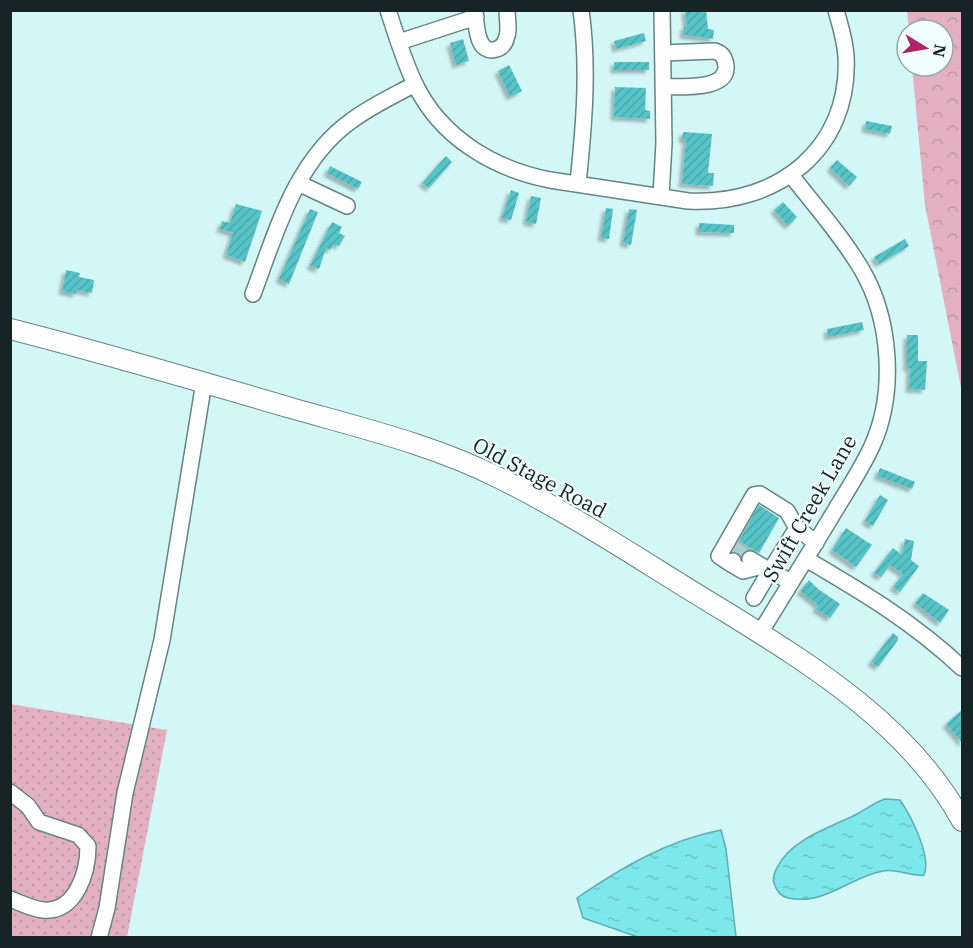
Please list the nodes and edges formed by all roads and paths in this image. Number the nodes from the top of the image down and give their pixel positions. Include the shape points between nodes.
1 (388, 10) edge
2 (507, 10) edge
3 (581, 10) edge
4 (662, 10) edge
5 (836, 10) edge
6 (476, 14) edge
7 (399, 42) junction
8 (663, 53) junction
9 (415, 84) junction
10 (663, 87) junction
11 (791, 176) junction
12 (298, 183) junction
13 (578, 183) junction
14 (661, 196) junction
15 (347, 206) dead end
16 (253, 294) dead end
17 (10, 329) edge
18 (204, 382) junction
19 (797, 528) junction
20 (816, 543) junction
21 (806, 559) junction
22 (761, 565) junction
23 (791, 582) junction
24 (754, 598) dead end
25 (760, 633) junction
26 (963, 668) edge
27 (10, 792) edge
28 (963, 821) edge
29 (10, 899) edge
30 (99, 938) edge

1 - 7 street
2 - 6 street via 507,37 501,47 494,49 481,42
3 - 13 street via 585,88
4 - 8 street
5 - 11 street via 846,55 840,103 825,139
6 - 7 street
7 - 9 street
8 - 10 street
8 - 10 street via 716,51 725,59 726,70 714,84
9 - 12 street via 350,122 309,163
9 - 13 street via 447,128 493,162 530,176
10 - 14 street
11 - 14 street via 735,199 708,202
11 - 20 street, Swift Creek Lane via 861,270 881,318 886,363 882,410 872,446
12 - 15 street
12 - 16 street
13 - 14 street
17 - 18 main road, Old Stage Road
18 - 25 main road, Old Stage Road via 400,439 498,477
18 - 30 street via 162,640 125,793
19 - 20 street
19 - 22 street
19 - 22 street via 787,511 760,494 754,495 730,554 742,571
20 - 21 street, Swift Creek Lane
21 - 23 street, Swift Creek Lane
21 - 26 street via 889,608
22 - 23 street
22 - 24 street
23 - 25 street, Swift Creek Lane
25 - 28 main road, Old Stage Road via 868,709 915,756
27 - 29 street via 28,806 39,822 78,835 88,846 79,887 59,907 43,910

